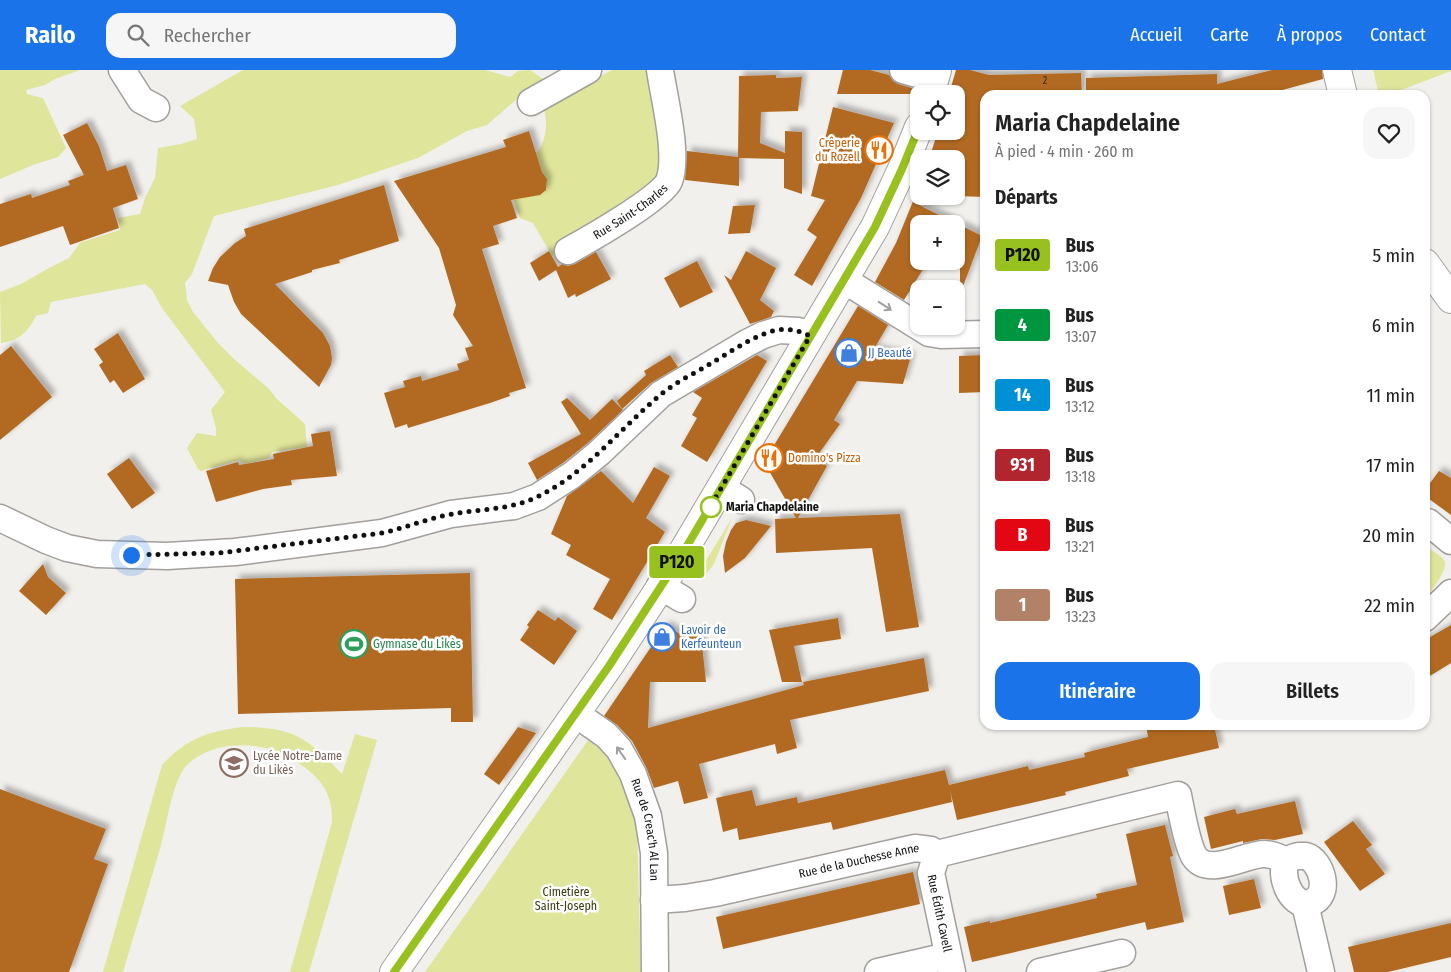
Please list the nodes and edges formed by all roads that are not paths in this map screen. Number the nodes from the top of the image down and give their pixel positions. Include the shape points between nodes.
1 (122, 70) edge
2 (588, 70) edge
3 (660, 70) edge
4 (902, 70) edge
5 (1337, 70) edge
6 (934, 81) edge
7 (1343, 90) edge
8 (531, 102) dead end
9 (156, 108) dead end
10 (914, 140) edge
11 (568, 252) dead end
12 (1430, 272) edge
13 (844, 280) junction
14 (1451, 298) edge
15 (980, 334) edge
16 (810, 336) junction
17 (0, 518) edge
18 (1430, 524) edge
19 (1451, 541) edge
20 (1451, 593) edge
21 (1430, 613) edge
22 (576, 714) junction
23 (937, 854) junction
24 (1286, 862) junction
25 (654, 900) junction
26 (1305, 904) junction
27 (1122, 954) dead end
28 (950, 964) edge
29 (394, 972) edge
30 (656, 972) edge
31 (878, 972) edge
32 (1040, 972) edge
33 (1321, 972) edge

1 - 9 street via 141,100
2 - 8 street
3 - 11 street, Rue Saint-Charles via 673,156 668,183 617,223
4 - 6 street
5 - 7 main road
10 - 13 main road via 883,211
12 - 14 main road
13 -> 15 street via 929,333
13 - 16 main road
16 - 17 street via 798,331 779,330 747,343 661,394 572,476 538,497 514,506 451,514 382,533 236,552 167,556 97,554 68,548
16 - 22 main road via 732,494 675,565 671,593 609,666
18 - 19 street
20 - 21 street
25 -> 22 street, Rue de Creac'h Al Lan via 652,830 633,774 612,741
22 - 29 main road
23 - 24 street, Rue de la Duchesse Anne via 1178,796 1192,849 1199,861 1210,866 1265,854
23 - 25 street, Rue de la Duchesse Anne via 914,848 715,893
23 - 28 street, Rue Édith Cavell via 931,873
24 - 26 street via 1284,875 1289,892 1294,899
24 - 26 street via 1306,856 1323,879 1318,899
25 - 30 street, Rue de Creac'h Al Lan
26 - 33 street
27 - 32 street
28 - 31 street

